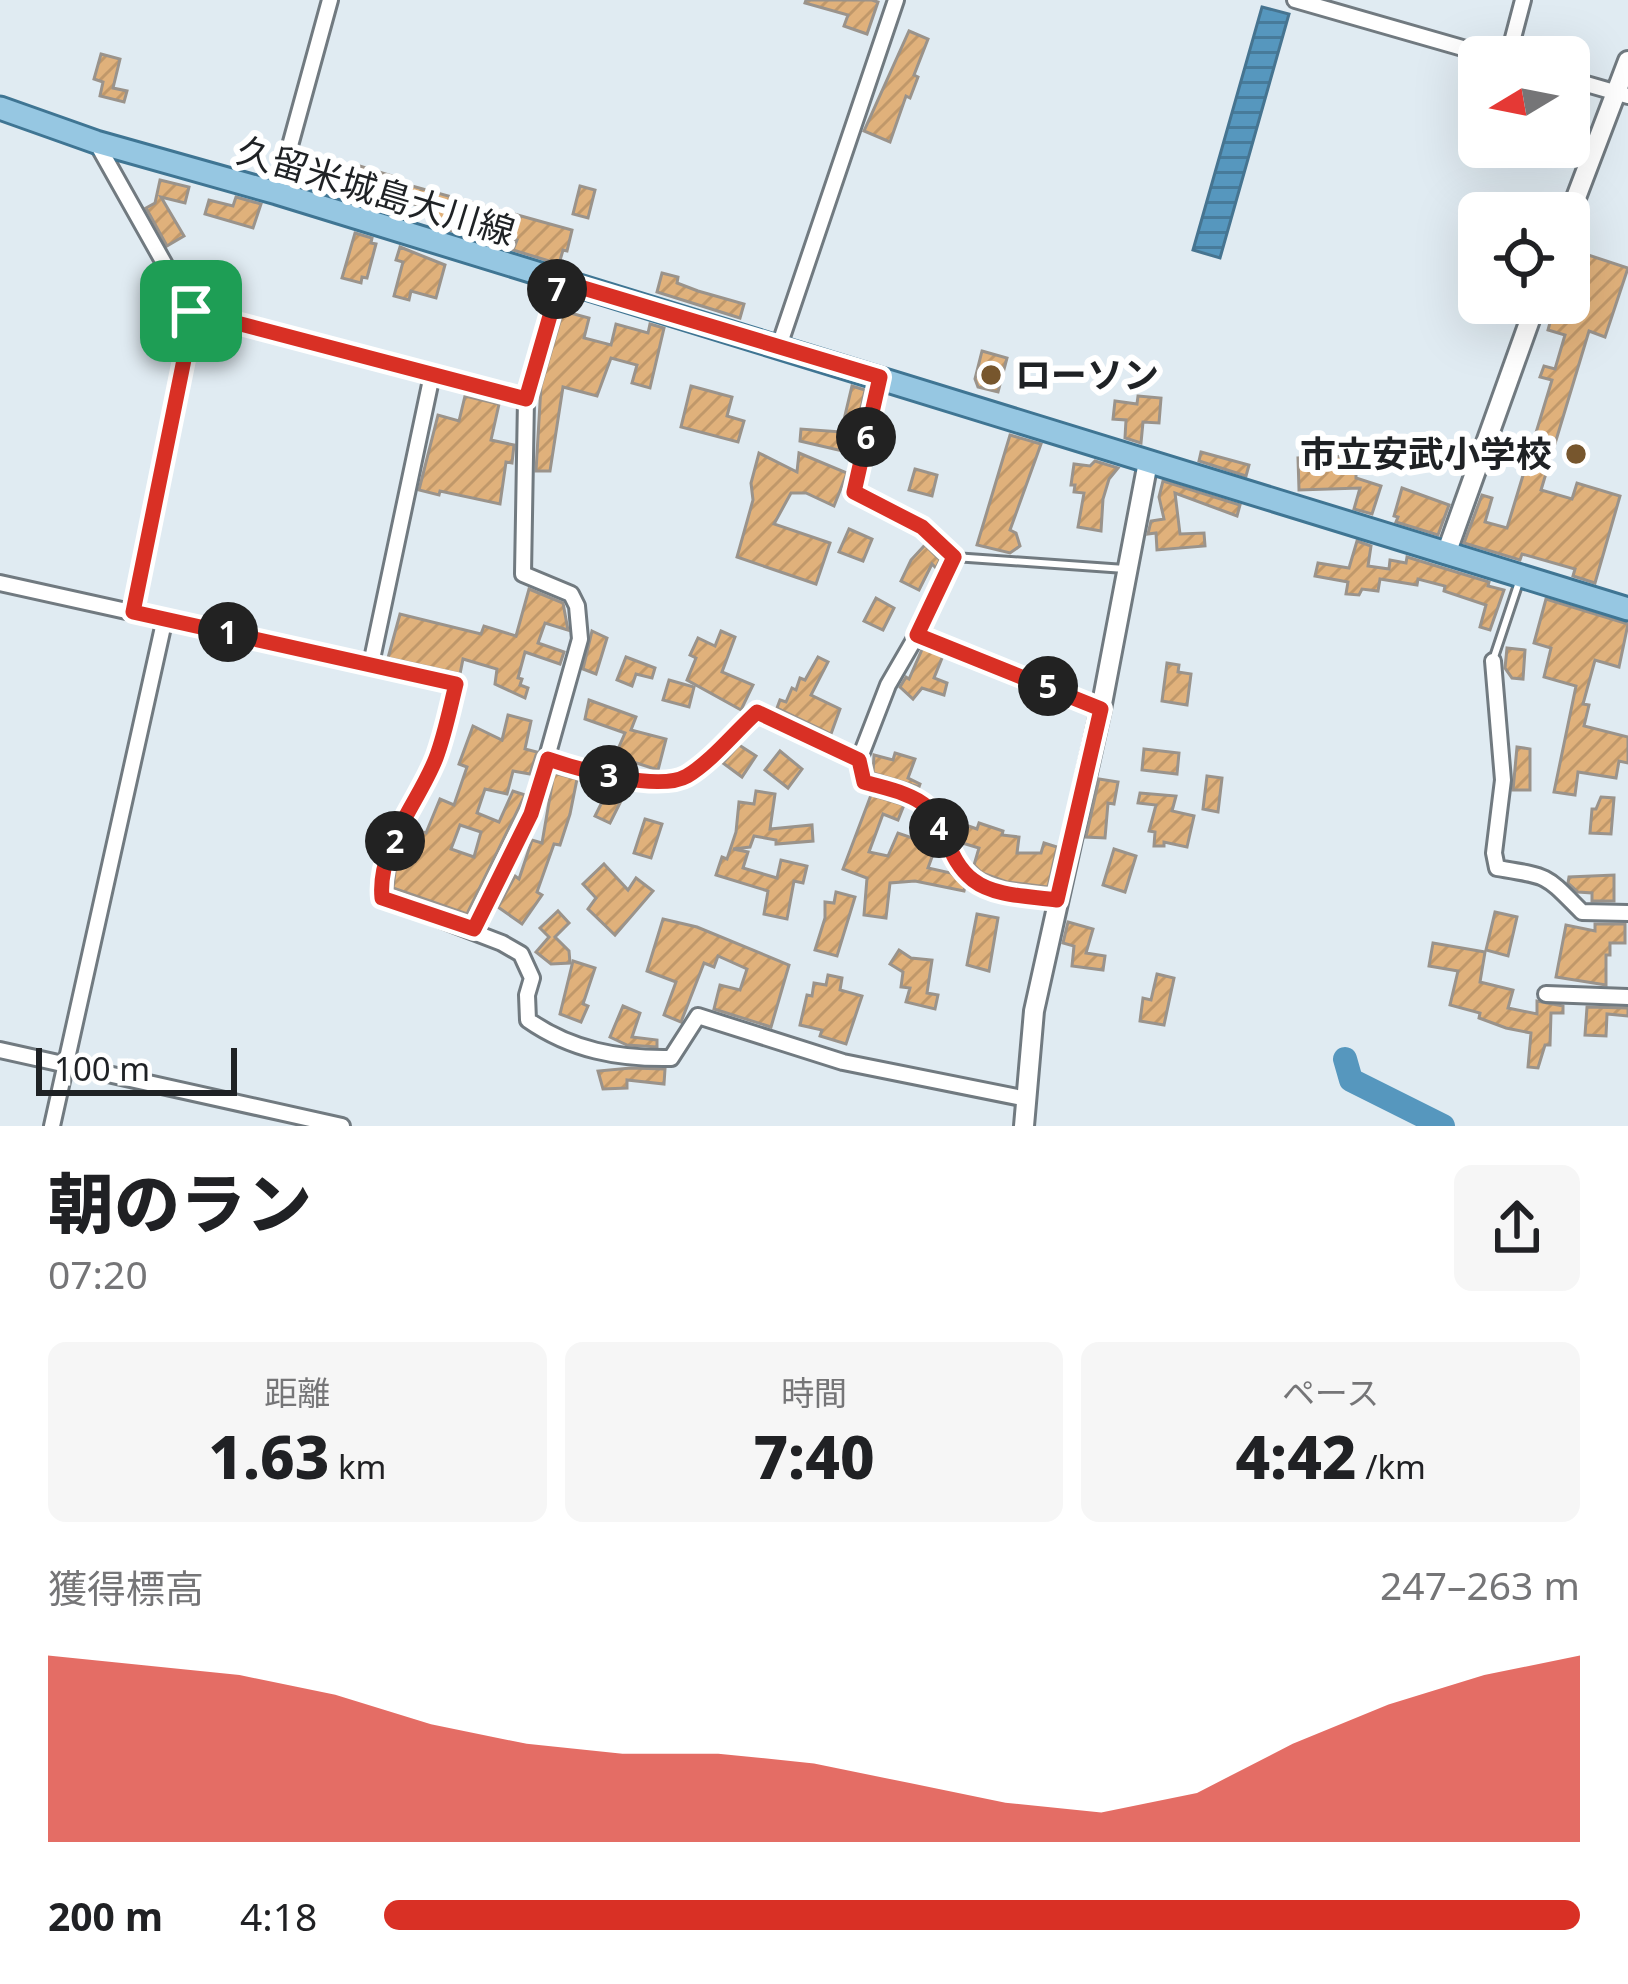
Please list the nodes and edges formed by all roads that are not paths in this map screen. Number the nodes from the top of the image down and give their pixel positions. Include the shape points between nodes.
1 (330, 0) edge
2 (896, 0) edge
3 (1295, 0) edge
4 (1523, 0) edge
5 (1514, 36) edge
6 (1458, 47) edge
7 (1628, 62) edge
8 (1590, 85) edge
9 (1622, 94) edge
10 (0, 108) edge
11 (96, 142) junction
12 (1579, 192) edge
13 (277, 193) junction
14 (560, 281) junction
15 (191, 311) junction
16 (1528, 324) edge
17 (778, 349) junction
18 (432, 375) junction
19 (880, 377) junction
20 (526, 399) junction
21 (1148, 462) junction
22 (1446, 554) junction
23 (954, 557) junction
24 (1129, 569) junction
25 (1520, 578) junction
26 (0, 583) edge
27 (1628, 609) edge
28 (133, 612) junction
29 (166, 618) junction
30 (917, 635) junction
31 (1493, 661) joint
32 (371, 664) junction
33 (1101, 709) junction
34 (548, 759) junction
35 (859, 760) junction
36 (1057, 900) junction
37 (1628, 913) edge
38 (474, 929) junction
39 (1546, 994) dead end
40 (1628, 997) edge
41 (0, 1050) edge
42 (65, 1065) junction
43 (1028, 1099) junction
44 (52, 1126) edge
45 (341, 1126) edge
46 (1024, 1126) edge

1 - 13 street
2 - 17 street
3 - 6 street
4 - 5 street
7 - 9 main road
8 - 9 street
9 - 12 main road
10 - 11 main road, 久留米城島大川線
11 - 13 main road, 久留米城島大川線
11 - 15 street
13 - 14 main road, 久留米城島大川線
14 - 17 main road, 久留米城島大川線
14 - 20 street
15 - 18 street
15 - 28 street
16 - 22 main road
17 - 19 main road, 久留米城島大川線
18 - 20 street
18 - 32 street
19 - 21 main road, 久留米城島大川線
19 - 23 street via 854,492 922,527
20 - 34 street via 523,574 571,594 578,606 580,639
21 - 22 main road, 久留米城島大川線
21 - 24 main road
22 - 25 main road, 久留米城島大川線
23 - 24 lane
23 - 30 street
24 - 33 main road
25 - 27 main road, 久留米城島大川線
25 - 31 lane
26 - 28 street
28 - 29 street
29 - 32 street
29 - 42 street
30 - 33 lane
30 - 35 street
31 - 37 street via 1503,781 1497,868 1555,882 1582,912
32 - 38 street via 456,684 439,752 380,880 382,898
33 - 36 main road
34 - 35 street via 665,784 687,776 757,712
34 - 38 street via 531,814
35 - 36 street via 864,782 924,804 974,881
36 - 43 main road via 1034,1011
38 - 43 street via 521,954 532,978 528,1021 577,1048 671,1058 698,1016 843,1062
39 - 40 street
41 - 42 street
42 - 44 street
42 - 45 street
43 - 46 main road

